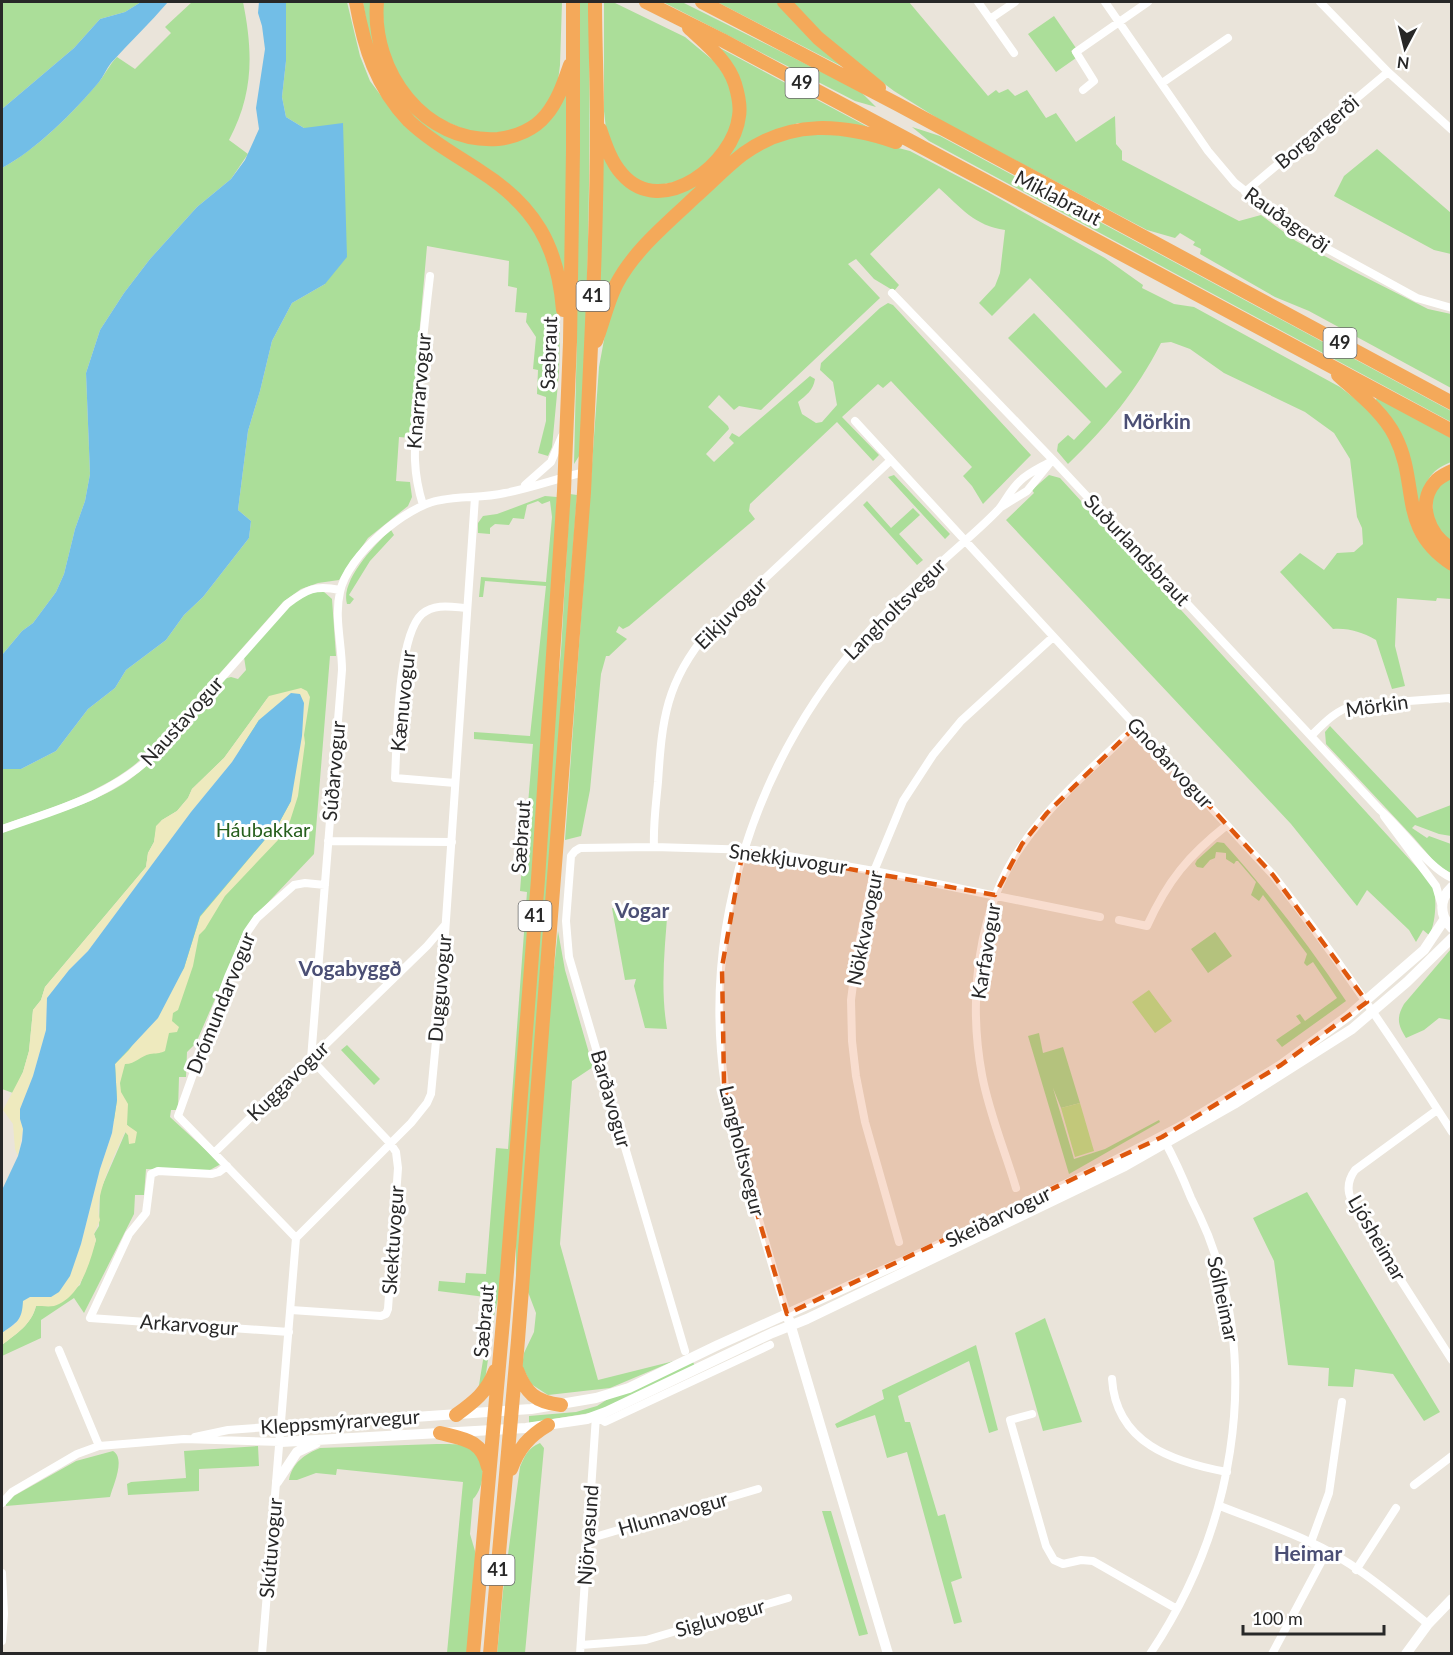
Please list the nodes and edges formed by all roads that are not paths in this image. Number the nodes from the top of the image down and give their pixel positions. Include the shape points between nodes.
1 (378, 2) edge
2 (573, 2) edge
3 (595, 2) edge
4 (646, 2) edge
5 (702, 2) edge
6 (783, 2) edge
7 (978, 2) edge
8 (1015, 2) edge
9 (1105, 2) edge
10 (1148, 2) edge
11 (1320, 2) edge
12 (356, 4) edge
13 (674, 15) junction
14 (990, 19) junction
15 (1120, 22) junction
16 (1228, 38) dead end
17 (1014, 54) dead end
18 (573, 57) junction
19 (1388, 72) junction
20 (1162, 84) junction
21 (1083, 90) dead end
22 (899, 105) junction
23 (597, 120) junction
24 (1452, 130) edge
25 (931, 153) junction
26 (1245, 192) junction
27 (430, 276) dead end
28 (892, 294) dead end
29 (1452, 308) edge
30 (570, 342) junction
31 (591, 355) junction
32 (1320, 360) junction
33 (1452, 403) edge
34 (855, 421) dead end
35 (566, 425) junction
36 (1452, 431) edge
37 (891, 460) junction
38 (1053, 460) junction
39 (1452, 471) edge
40 (585, 472) junction
41 (564, 477) junction
42 (522, 488) junction
43 (475, 497) junction
44 (423, 505) junction
45 (999, 508) junction
46 (964, 541) junction
47 (1449, 558) edge
48 (340, 590) junction
49 (467, 608) junction
50 (1053, 637) junction
51 (1452, 700) edge
52 (1136, 726) junction
53 (1311, 736) junction
54 (455, 783) junction
55 (1380, 810) junction
56 (1227, 825) junction
57 (2, 829) edge
58 (328, 841) junction
59 (452, 842) junction
60 (654, 847) junction
61 (580, 848) joint
62 (743, 850) junction
63 (874, 871) junction
64 (1452, 878) edge
65 (325, 885) junction
66 (1452, 887) edge
67 (995, 895) junction
68 (1442, 908) junction
69 (1100, 916) dead end
70 (1119, 920) dead end
71 (1448, 924) edge
72 (445, 925) junction
73 (1452, 938) edge
74 (1367, 1002) junction
75 (1373, 1012) junction
76 (311, 1059) junction
77 (1437, 1110) junction
78 (1452, 1132) edge
79 (1164, 1140) junction
80 (390, 1143) junction
81 (214, 1153) junction
82 (227, 1166) junction
83 (1016, 1188) dead end
84 (296, 1238) junction
85 (900, 1242) dead end
86 (291, 1310) junction
87 (789, 1320) junction
88 (289, 1332) junction
89 (770, 1345) dead end
90 (58, 1350) dead end
91 (685, 1351) dead end
92 (746, 1351) junction
93 (500, 1355) junction
94 (1452, 1360) edge
95 (516, 1367) junction
96 (1112, 1379) dead end
97 (1342, 1402) dead end
98 (561, 1405) junction
99 (512, 1411) junction
100 (496, 1412) junction
101 (1032, 1414) dead end
102 (456, 1415) junction
103 (596, 1416) junction
104 (548, 1425) junction
105 (282, 1426) junction
106 (494, 1429) junction
107 (510, 1429) junction
108 (440, 1433) junction
109 (184, 1439) junction
110 (334, 1439) junction
111 (281, 1442) junction
112 (99, 1446) junction
113 (1452, 1456) edge
114 (490, 1472) junction
115 (1227, 1472) junction
116 (277, 1482) junction
117 (1414, 1485) dead end
118 (505, 1486) junction
119 (758, 1490) dead end
120 (2, 1503) edge
121 (1220, 1506) junction
122 (1396, 1508) dead end
123 (588, 1539) junction
124 (1311, 1542) junction
125 (1327, 1551) junction
126 (1356, 1570) junction
127 (2, 1573) edge
128 (789, 1598) dead end
129 (1452, 1599) edge
130 (1177, 1609) junction
131 (1428, 1624) junction
132 (2, 1641) edge
133 (580, 1649) edge
134 (262, 1653) edge
135 (473, 1653) edge
136 (490, 1653) edge
137 (888, 1653) edge
138 (1150, 1653) edge
139 (1272, 1653) edge
140 (1406, 1653) edge

1 - 18 highway via 381,45 402,93 430,120 467,137 505,138 534,126 556,99
2 - 18 highway, 41
3 - 23 highway, 41
4 - 13 highway, Miklabraut / 49
5 - 22 highway, Miklabraut / 49
6 - 22 highway via 818,38
7 - 14 street
8 - 14 street
9 - 15 street, Rauðagerði
10 - 15 street
11 - 19 street
12 - 30 highway via 376,76 396,106 423,134 507,189 537,224 555,260
13 - 23 highway via 709,47 734,82 740,115 729,144 690,183 662,192 647,190 634,185 614,165
13 - 25 highway, Miklabraut / 49
14 - 17 street
15 - 20 street, Rauðagerði
15 - 21 street via 1076,52 1094,81
16 - 20 street
18 - 30 highway, Sæbraut / 41
19 - 24 street
19 - 26 street, Borgargerði
20 - 26 street, Rauðagerði via 1208,151
22 - 33 highway, Miklabraut / 49
23 - 31 highway, Sæbraut / 41
25 - 31 highway via 876,135 832,127 780,135 744,153 629,263 611,297
25 - 32 highway, Miklabraut / 49
26 - 29 street, Rauðagerði via 1302,235 1417,298
27 - 44 street, Knarrarvogur via 414,460 415,482
28 - 38 street, Suðurlandsbraut
30 - 35 highway, Sæbraut / 41
31 - 40 highway, Sæbraut / 41
32 - 36 highway, Miklabraut / 49
32 - 47 highway via 1365,400 1394,434 1416,522 1426,541
34 - 37 street, Gnoðarvogur
35 - 41 highway, Sæbraut / 41
35 - 42 street, Súðarvogur via 551,462
37 - 46 street, Gnoðarvogur
37 - 60 street, Eikjuvogur via 708,632 687,659 672,688 662,731
38 - 45 street, Langholtsvegur via 1021,480
38 - 45 street, Langholtsvegur via 1027,491
38 - 53 street, Suðurlandsbraut
39 - 47 highway via 1436,480 1426,509 1431,528
40 - 41 street, Súðarvogur
40 - 95 highway, Sæbraut / 41
41 - 42 street, Súðarvogur
41 - 93 highway, Sæbraut / 41 via 538,879
42 - 43 street, Súðarvogur
43 - 44 street, Súðarvogur
43 - 49 street, Dugguvogur
44 - 48 street, Súðarvogur via 380,533 353,566
45 - 46 street, Langholtsvegur
46 - 50 street, Gnoðarvogur
46 - 62 street, Langholtsvegur via 870,629 814,701 778,764
48 - 57 street, Naustavogur via 310,589 287,604 153,755 128,777 94,795
48 - 58 street, Súðarvogur via 342,670
49 - 54 street, Dugguvogur
49 - 54 street, Kænuvogur via 445,606 421,615 410,637 402,672 395,778
50 - 52 street, Gnoðarvogur
50 - 63 street, Nökkvavogur via 961,721 933,755 903,801
51 - 53 street, Mörkin via 1355,705 1336,712
52 - 56 street, Gnoðarvogur
52 - 67 street, Karfavogur via 1047,813 1022,844
53 - 55 street, Suðurlandsbraut
54 - 59 street, Dugguvogur
55 - 64 street, Suðurlandsbraut via 1437,870
55 - 68 street, Suðurlandsbraut via 1436,886
56 - 70 street via 1173,877 1147,926
56 - 74 street, Gnoðarvogur via 1273,875
58 - 59 street
58 - 65 street, Súðarvogur
59 - 72 street, Dugguvogur
60 - 61 street, Snekkjuvogur
60 - 62 street, Snekkjuvogur
61 - 91 street, Barðavogur via 571,856 566,921 569,957
62 - 63 street, Snekkjuvogur
62 - 87 street, Langholtsvegur via 730,904 722,967 720,1034 724,1083 737,1146
63 - 67 street, Snekkjuvogur
63 - 85 street, Nökkvavogur via 851,1000 852,1041 865,1122
65 - 76 street, Súðarvogur
65 - 81 street, Drómundarvogur via 299,884 275,900 248,932 228,977 178,1116
66 - 68 street via 1444,896
67 - 69 street, Snekkjuvogur
67 - 83 street, Karfavogur via 980,961 977,1033 982,1077
68 - 71 street, Suðurlandsbraut
71 - 74 street, Skeiðarvogur
72 - 76 street, Kuggavogur
72 - 80 street, Dugguvogur via 430,1094 411,1123
73 - 75 street, Skeiðarvogur
74 - 75 street, Gnoðarvogur
74 - 79 street, Skeiðarvogur via 1281,1065
75 - 77 street, Gnoðarvogur
75 - 79 street, Skeiðarvogur via 1291,1069
76 - 80 street
76 - 81 street, Kuggavogur
77 - 78 street, Gnoðarvogur
77 - 94 street, Ljósheimar via 1355,1170 1348,1188 1350,1200
79 - 87 street, Skeiðarvogur via 1125,1166
79 - 115 street, Sólheimar via 1208,1235 1227,1304 1235,1376
80 - 84 street, Dugguvogur
80 - 86 street, Skektuvogur via 398,1168 386,1314
81 - 82 street
82 - 84 street
82 - 88 street, Arkarvogur via 212,1174 151,1174 146,1213 129,1234 90,1317
84 - 86 street
86 - 88 street
87 - 92 street, Skeiðarvogur
87 - 98 street, Skeiðarvogur via 629,1388
87 - 137 street, Langholtsvegur
88 - 105 street
89 - 92 street, Skeiðarvogur
90 - 112 street
92 - 103 street, Skeiðarvogur
93 - 100 highway, Sæbraut / 41
93 - 102 highway via 485,1391
95 - 98 highway via 528,1391 545,1402
95 - 99 highway, Sæbraut / 41
96 - 115 street via 1113,1396 1120,1412 1144,1442 1177,1460
97 - 124 street via 1329,1493
98 - 99 street, Skeiðarvogur
99 - 100 street, Skeiðarvogur
99 - 107 highway, Sæbraut / 41
100 - 102 street, Kleppsmýrarvegur
100 - 106 highway, Sæbraut / 41
101 - 130 street via 1010,1420 1051,1557 1063,1564 1092,1561
102 - 105 street, Kleppsmýrarvegur
103 - 104 street, Skeiðarvogur
103 - 123 street, Njörvasund
104 - 107 street, Skeiðarvogur
104 - 118 highway via 523,1445
105 - 109 street, Kleppsmýrarvegur via 228,1430
105 - 111 street
106 - 107 street, Skeiðarvogur
106 - 108 street, Kleppsmýrarvegur
106 - 114 highway, Sæbraut / 41
107 - 118 highway, Sæbraut / 41
108 - 110 street, Kleppsmýrarvegur
108 - 114 highway via 469,1440 483,1452
109 - 111 street, Kleppsmýrarvegur
109 - 112 street, Kleppsmýrarvegur
110 - 111 street, Kleppsmýrarvegur
110 - 116 street via 297,1452
111 - 116 street, Skútuvogur
112 - 120 street, Kleppsmýrarvegur via 77,1454 12,1492
113 - 117 street
114 - 135 highway, Sæbraut / 41
115 - 121 street, Sólheimar
116 - 134 street, Skútuvogur
118 - 136 highway, Sæbraut / 41
119 - 123 street, Hlunnavogur
121 - 124 street
121 - 130 street, Sólheimar via 1206,1549
122 - 126 street
123 - 133 street, Njörvasund
124 - 125 street
125 - 126 street
125 - 139 street
126 - 131 street
127 - 132 street
128 - 133 street, Sigluvogur via 646,1640
129 - 131 street
130 - 138 street, Sólheimar
131 - 140 street

